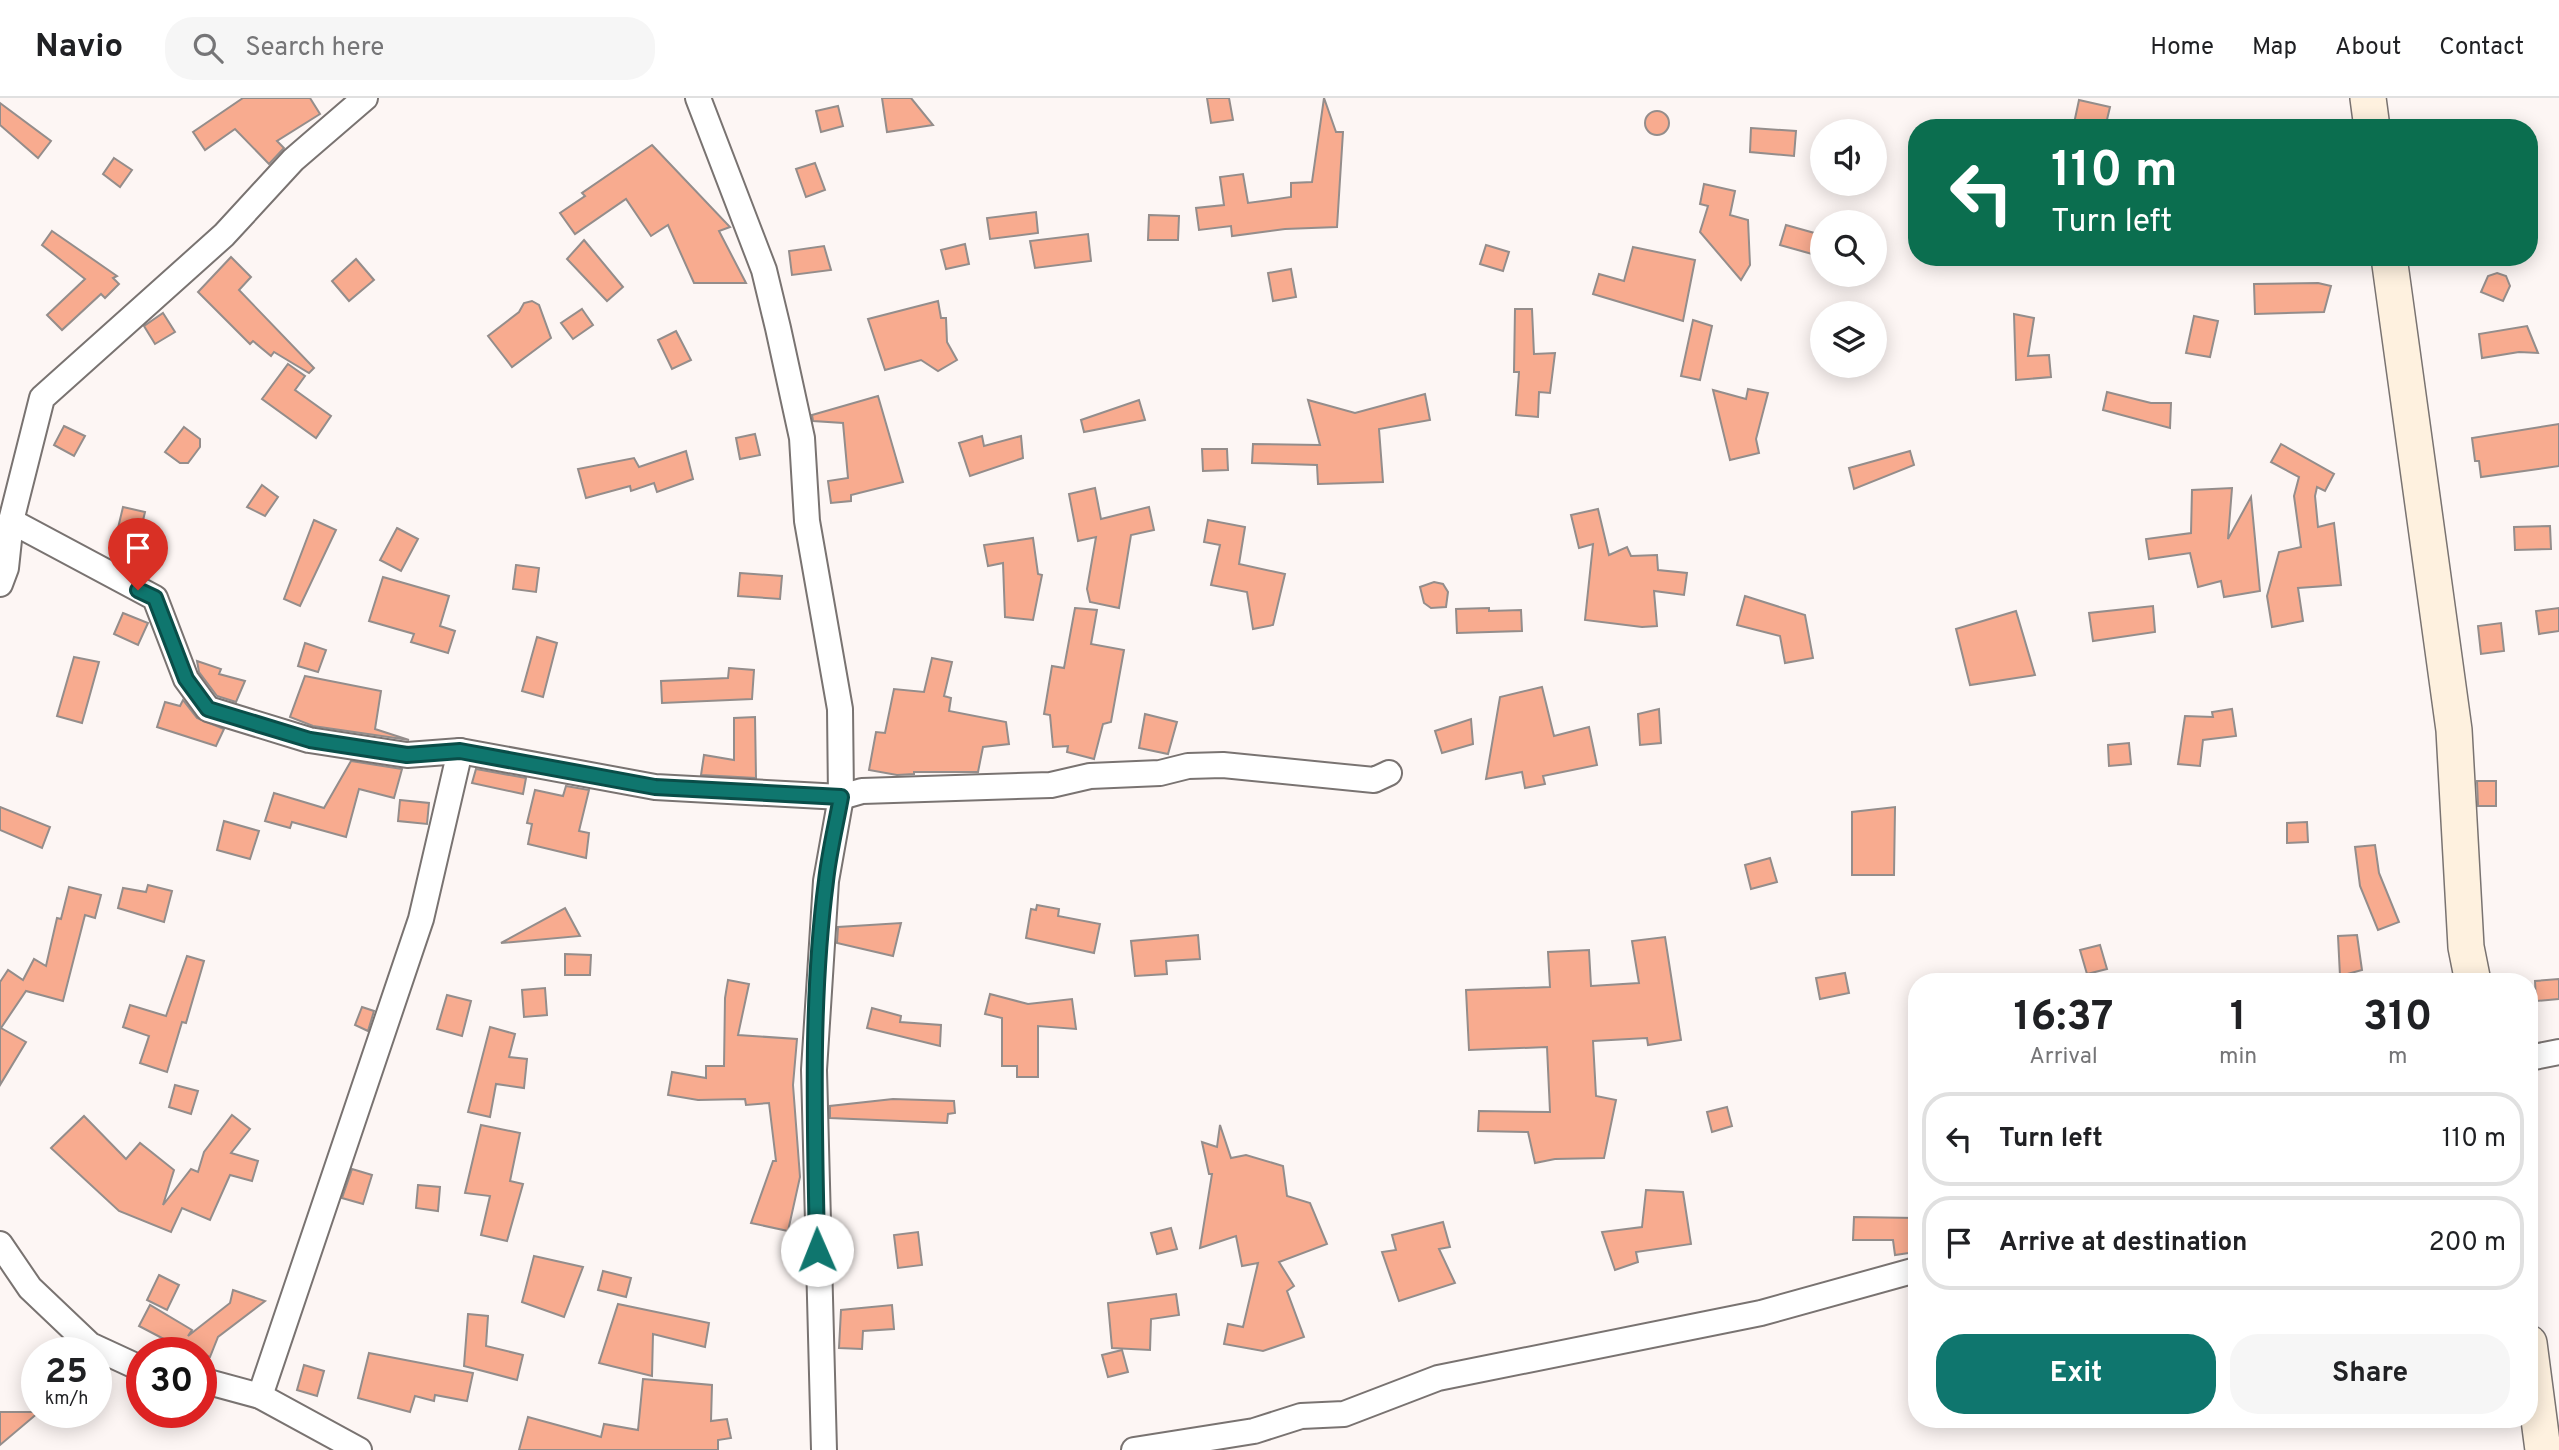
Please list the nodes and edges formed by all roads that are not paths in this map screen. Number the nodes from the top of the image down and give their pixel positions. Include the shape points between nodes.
1 (365, 98) edge
2 (698, 98) edge
3 (2368, 98) edge
4 (2371, 119) edge
5 (2390, 266) edge
6 (11, 521) junction
7 (0, 584) edge
8 (460, 751) junction
9 (1389, 773) dead end
10 (841, 797) junction
11 (2471, 973) edge
12 (2559, 1052) edge
13 (2538, 1056) edge
14 (0, 1244) edge
15 (1908, 1272) edge
16 (126, 1362) edge
17 (2538, 1370) edge
18 (217, 1384) edge
19 (260, 1396) junction
20 (2547, 1396) edge
21 (359, 1450) edge
22 (824, 1450) edge
23 (1134, 1450) edge
24 (2543, 1450) edge

1 - 6 street via 293,160 225,235 42,398
2 - 10 street via 764,271 802,438 807,521 841,709
3 - 4 street
5 - 11 street via 2454,730
6 - 7 street
6 - 8 street via 155,598 186,679 208,709 310,740 407,755
8 - 10 street via 655,787
8 - 19 street via 421,919
9 - 10 street via 1374,780 1272,768 1188,766 1160,773 1090,776 1051,785 862,791
10 - 22 street via 826,881 814,1070
12 - 13 street
14 - 16 street via 30,1288 90,1345
15 - 23 street via 1761,1313 1438,1378 1344,1414 1301,1416 1254,1431
17 - 20 street
18 - 19 street
19 - 21 street
20 - 24 street

